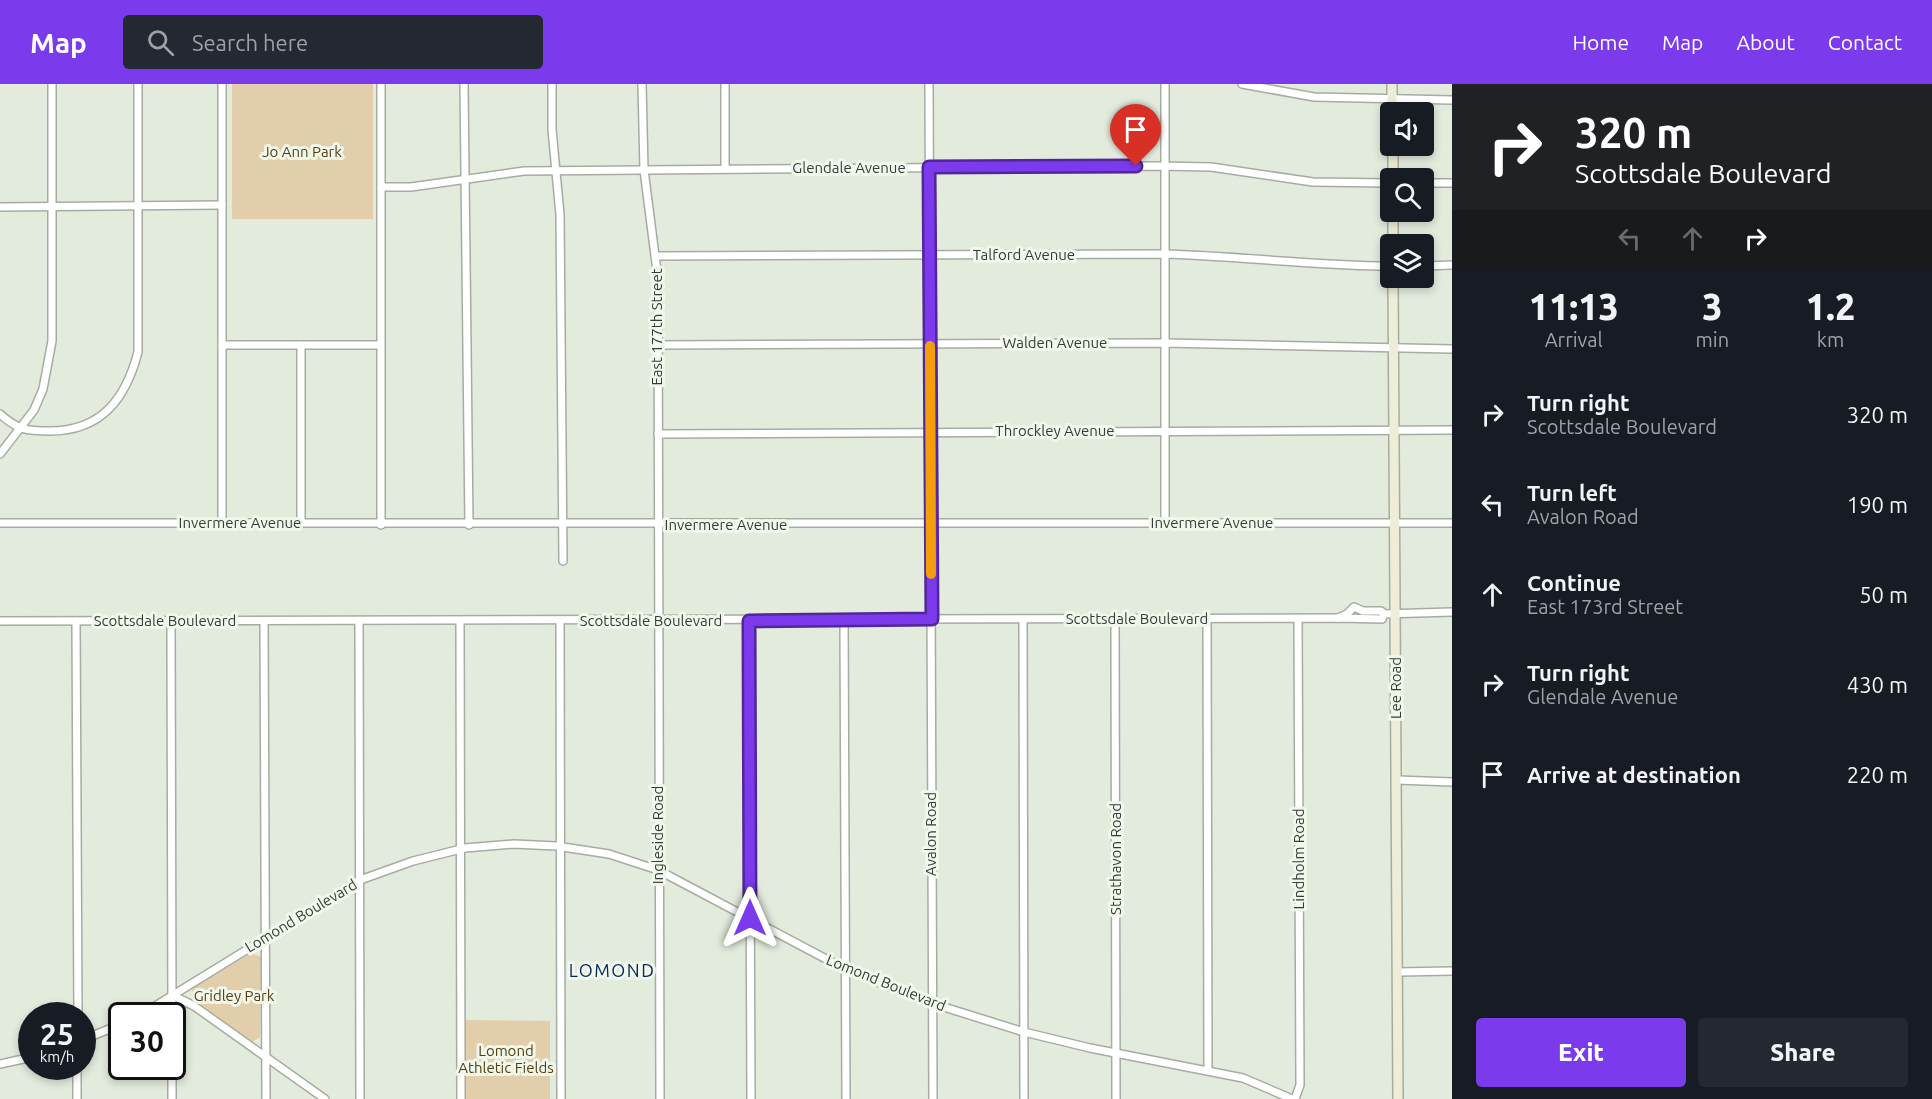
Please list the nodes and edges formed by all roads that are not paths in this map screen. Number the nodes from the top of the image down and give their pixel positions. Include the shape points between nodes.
1 (52, 84) edge
2 (138, 84) edge
3 (222, 84) edge
4 (381, 84) edge
5 (464, 84) edge
6 (552, 84) edge
7 (642, 84) edge
8 (725, 84) edge
9 (929, 84) edge
10 (1165, 84) edge
11 (1242, 84) edge
12 (1392, 84) edge
13 (1392, 100) junction
14 (1452, 100) edge
15 (1165, 166) junction
16 (929, 167) junction
17 (725, 168) junction
18 (557, 170) junction
19 (644, 170) junction
20 (465, 177) junction
21 (1380, 183) edge
22 (1434, 183) edge
23 (1452, 183) edge
24 (381, 187) junction
25 (138, 205) junction
26 (222, 205) junction
27 (0, 207) edge
28 (52, 207) junction
29 (1165, 254) junction
30 (929, 255) junction
31 (657, 256) junction
32 (1452, 265) edge
33 (1380, 266) edge
34 (1434, 266) edge
35 (1393, 288) edge
36 (930, 343) junction
37 (1165, 343) junction
38 (222, 345) junction
39 (301, 345) junction
40 (380, 345) junction
41 (658, 345) junction
42 (1394, 348) junction
43 (1452, 349) edge
44 (0, 414) edge
45 (18, 429) junction
46 (1165, 430) junction
47 (1452, 430) edge
48 (1394, 431) junction
49 (930, 432) junction
50 (657, 434) junction
51 (0, 454) edge
52 (301, 522) junction
53 (0, 523) edge
54 (222, 523) junction
55 (1395, 523) junction
56 (1452, 523) edge
57 (931, 524) junction
58 (1165, 524) junction
59 (381, 525) junction
60 (469, 525) junction
61 (562, 525) junction
62 (657, 525) junction
63 (563, 561) dead end
64 (657, 572) joint
65 (1452, 612) edge
66 (1395, 614) junction
67 (1384, 615) junction
68 (1338, 618) junction
69 (932, 619) junction
70 (1115, 619) junction
71 (1207, 619) junction
72 (1298, 619) junction
73 (657, 620) junction
74 (844, 620) junction
75 (1023, 620) junction
76 (0, 621) edge
77 (76, 621) junction
78 (171, 621) junction
79 (560, 621) junction
80 (749, 621) junction
81 (264, 622) junction
82 (359, 622) junction
83 (460, 622) junction
84 (1397, 780) junction
85 (1452, 782) edge
86 (562, 847) junction
87 (461, 850) junction
88 (658, 870) junction
89 (360, 880) junction
90 (750, 918) junction
91 (265, 937) junction
92 (845, 969) junction
93 (1452, 971) edge
94 (1398, 972) junction
95 (172, 994) junction
96 (78, 1002) edge
97 (160, 1002) edge
98 (172, 1002) edge
99 (931, 1003) junction
100 (1024, 1032) junction
101 (1116, 1054) junction
102 (266, 1057) junction
103 (18, 1060) edge
104 (0, 1064) edge
105 (1208, 1070) junction
106 (77, 1080) edge
107 (172, 1080) edge
108 (77, 1099) edge
109 (172, 1099) edge
110 (266, 1099) edge
111 (326, 1099) edge
112 (360, 1099) edge
113 (461, 1099) edge
114 (561, 1099) edge
115 (660, 1099) edge
116 (751, 1099) edge
117 (846, 1099) edge
118 (933, 1099) edge
119 (1024, 1099) edge
120 (1116, 1099) edge
121 (1294, 1099) edge
122 (1398, 1099) edge

1 - 28 street
2 - 25 street
3 - 26 street
4 - 24 street
5 - 20 street
6 - 18 street
7 - 19 street, East 177th Street
8 - 17 street
9 - 16 street, Avalon Road
10 - 15 street
11 - 13 street via 1314,97
12 - 13 main road
13 - 14 street
15 - 16 street, Glendale Avenue
15 - 21 street, Glendale Avenue via 1211,167 1313,182
15 - 29 street
16 - 17 street, Glendale Avenue
16 - 30 street, Avalon Road
17 - 19 street, Glendale Avenue
18 - 19 street, Glendale Avenue
18 - 20 street, Glendale Avenue
18 - 61 street
19 - 31 street, East 177th Street
20 - 24 street, Glendale Avenue via 411,187
20 - 60 street
22 - 23 street
24 - 40 street
25 - 26 street
25 - 28 street
25 - 45 street via 138,352 132,375 111,408 79,428
26 - 38 street
27 - 28 street
28 - 45 street via 50,358 34,410
29 - 30 street, Talford Avenue
29 - 33 street, Talford Avenue
29 - 37 street
30 - 31 street, Talford Avenue
30 - 36 street, Avalon Road
31 - 41 street, East 177th Street
32 - 34 street
35 - 42 main road, Lee Road
36 - 37 street, Walden Avenue
36 - 41 street, Walden Avenue
36 - 49 street, Avalon Road
37 - 42 street, Walden Avenue
37 - 46 street
38 - 39 street
38 - 54 street
39 - 40 street
39 - 52 street
40 - 59 street
41 - 50 street, East 177th Street
42 - 43 street, Walden Avenue
42 - 48 main road, Lee Road
44 - 45 street
45 - 51 street
46 - 48 street, Throckley Avenue
46 - 49 street, Throckley Avenue
46 - 58 street
47 - 48 street, Throckley Avenue
48 - 55 main road, Lee Road
49 - 50 street, Throckley Avenue
49 - 57 street, Avalon Road
50 - 62 street, East 177th Street
52 - 54 street, Invermere Avenue
52 - 59 street, Invermere Avenue
53 - 54 street, Invermere Avenue
55 - 56 street, Invermere Avenue
55 - 58 street, Invermere Avenue
55 - 66 main road, Lee Road
57 - 58 street, Invermere Avenue
57 - 62 street, Invermere Avenue
57 - 69 street, Avalon Road
59 - 60 street, Invermere Avenue
60 - 61 street, Invermere Avenue
61 - 62 street, Invermere Avenue
61 - 63 street
62 - 64 street, East 177th Street
64 - 73 street, Ingleside Road
65 - 66 street, Scottsdale Boulevard
66 - 67 street, Scottsdale Boulevard
66 - 84 main road, Lee Road
67 - 68 street, Scottsdale Boulevard via 1382,619
67 - 68 street, Scottsdale Boulevard via 1381,611 1354,607
68 - 72 street, Scottsdale Boulevard
69 - 74 street, Scottsdale Boulevard
69 - 75 street, Scottsdale Boulevard
69 - 99 street, Avalon Road
70 - 71 street, Scottsdale Boulevard
70 - 75 street, Scottsdale Boulevard
70 - 101 street, Strathavon Road
71 - 72 street, Scottsdale Boulevard
71 - 105 street
72 - 121 street, Lindholm Road via 1300,1085
73 - 79 street, Scottsdale Boulevard
73 - 80 street, Scottsdale Boulevard
73 - 88 street, Ingleside Road
74 - 80 street, Scottsdale Boulevard
74 - 92 street
75 - 100 street
76 - 77 street, Scottsdale Boulevard
77 - 78 street, Scottsdale Boulevard
77 - 96 street
78 - 81 street, Scottsdale Boulevard
78 - 95 street
79 - 83 street, Scottsdale Boulevard
79 - 86 street
80 - 90 street
81 - 82 street, Scottsdale Boulevard
81 - 91 street
82 - 83 street, Scottsdale Boulevard
82 - 89 street
83 - 87 street
84 - 85 street
84 - 94 main road, Lee Road
86 - 87 street, Lomond Boulevard via 514,844
86 - 88 street, Lomond Boulevard via 609,854
86 - 114 street
87 - 89 street, Lomond Boulevard via 413,861
87 - 113 street
88 - 90 street, Lomond Boulevard
88 - 115 street, Ingleside Road
89 - 91 street, Lomond Boulevard
89 - 112 street
90 - 92 street, Lomond Boulevard
90 - 116 street
91 - 95 street, Lomond Boulevard
91 - 102 street
92 - 99 street, Lomond Boulevard
92 - 117 street
93 - 94 street
94 - 122 main road, Lee Road
95 - 97 street, Lomond Boulevard
95 - 98 street
95 - 102 street
99 - 100 street, Lomond Boulevard
99 - 118 street, Avalon Road
100 - 101 street, Lomond Boulevard
100 - 119 street
101 - 105 street, Lomond Boulevard
101 - 120 street, Strathavon Road
102 - 110 street
102 - 111 street
103 - 104 street
105 - 121 street, Lomond Boulevard via 1243,1078
106 - 108 street
107 - 109 street

